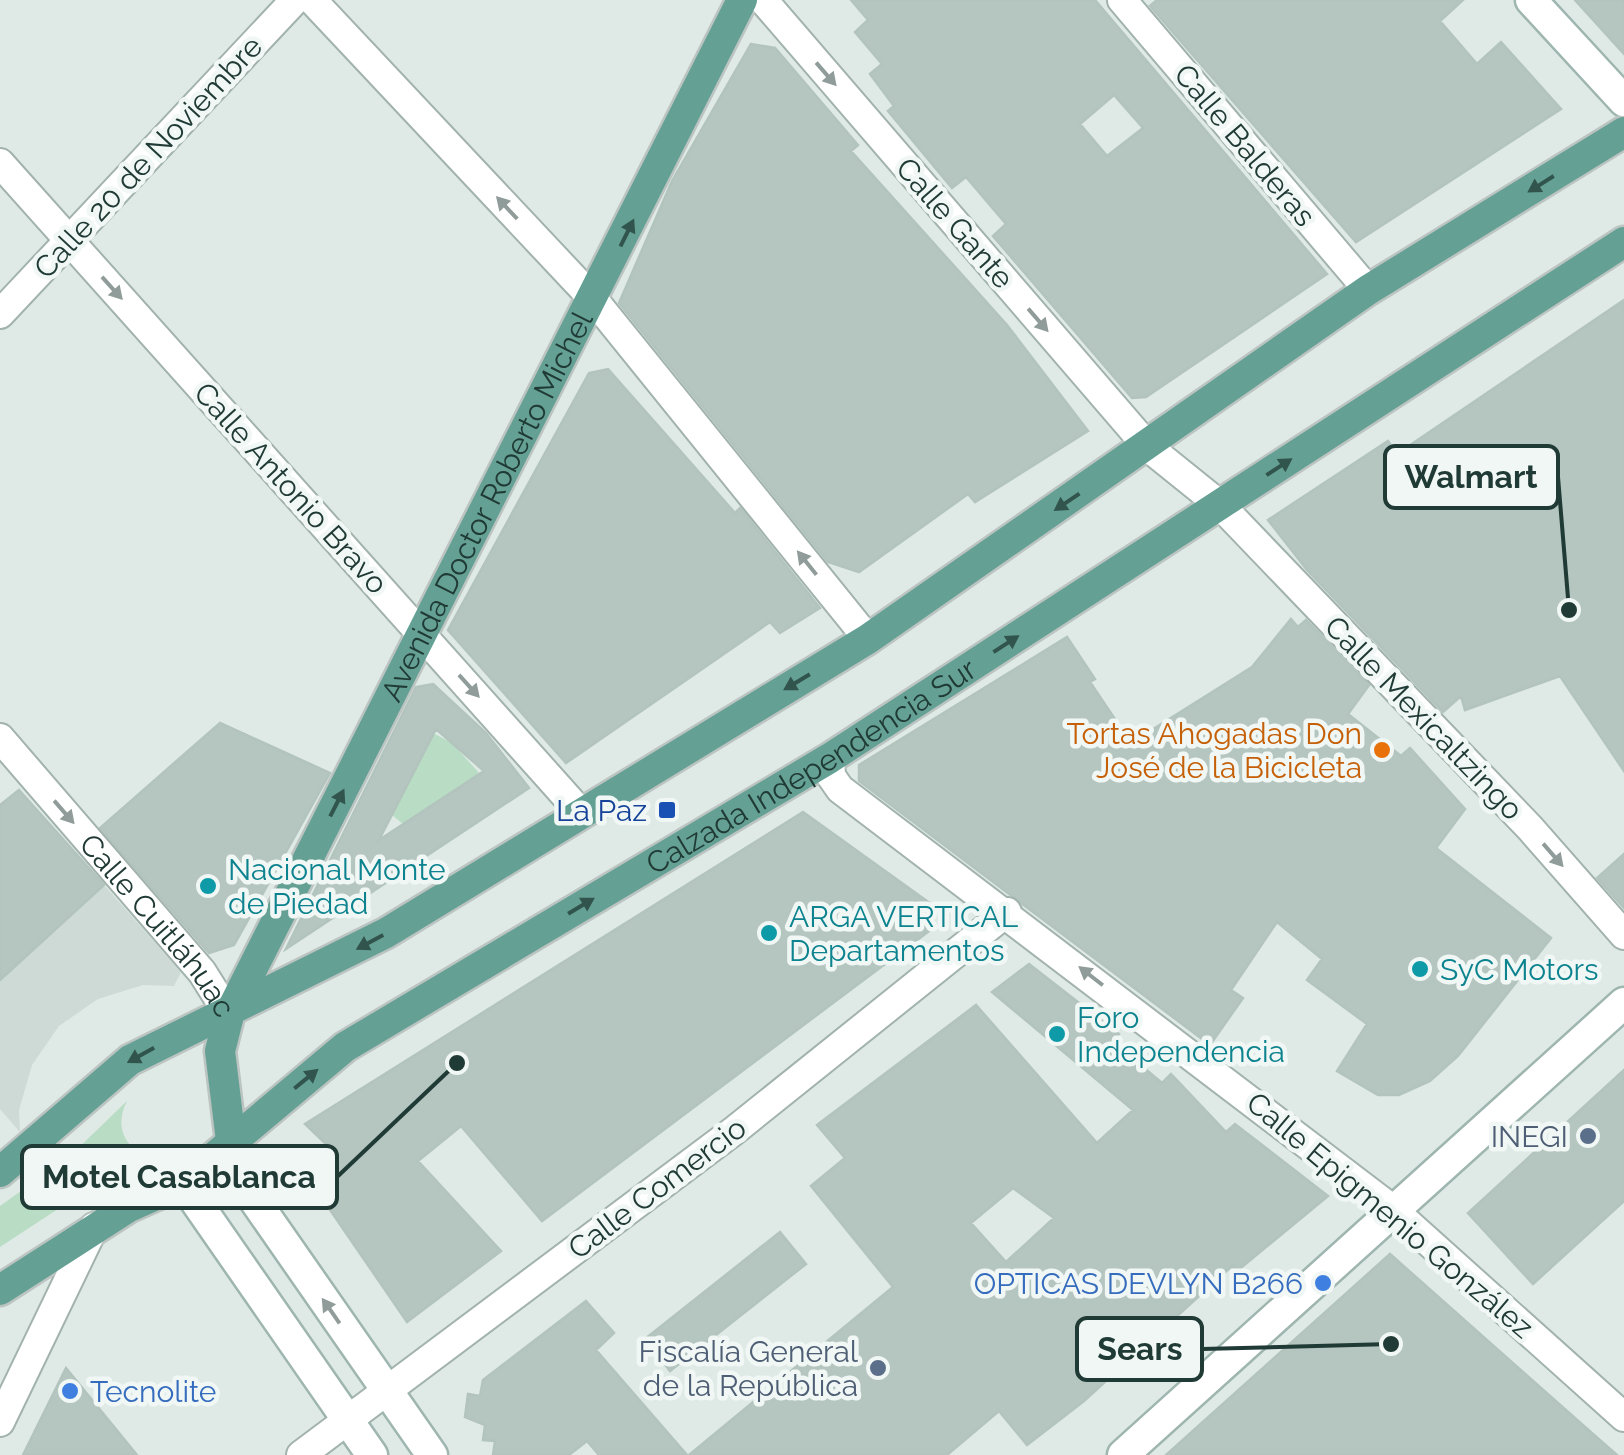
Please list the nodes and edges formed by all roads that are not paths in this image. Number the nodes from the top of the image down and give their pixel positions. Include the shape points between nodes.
1 (295, 0) edge
2 (312, 0) edge
3 (742, 0) edge
4 (763, 0) edge
5 (1122, 0) edge
6 (1531, 0) edge
7 (1624, 101) edge
8 (1624, 132) edge
9 (0, 163) edge
10 (69, 240) junction
11 (1624, 242) edge
12 (1368, 290) junction
13 (594, 300) junction
14 (0, 314) edge
15 (1148, 447) junction
16 (1220, 505) junction
17 (422, 634) junction
18 (868, 639) junction
19 (0, 738) edge
20 (830, 758) junction
21 (582, 814) junction
22 (1007, 912) junction
23 (1624, 936) edge
24 (1624, 1003) edge
25 (229, 1015) junction
26 (230, 1141) junction
27 (0, 1172) edge
28 (183, 1183) junction
29 (1392, 1209) junction
30 (94, 1228) junction
31 (0, 1290) edge
32 (388, 1391) junction
33 (346, 1418) junction
34 (1624, 1418) edge
35 (0, 1422) edge
36 (301, 1455) edge
37 (372, 1455) edge
38 (432, 1455) edge
39 (1123, 1455) edge

1 - 10 street, Calle 20 de Noviembre
13 -> 2 street
13 -> 3 main road, Avenida Doctor Roberto Michel
4 -> 15 street, Calle Gante
5 - 12 street, Calle Balderas
6 - 7 street
8 -> 12 main road
9 - 10 street, Calle Antonio Bravo
10 - 14 street, Calle 20 de Noviembre
10 -> 17 street, Calle Antonio Bravo
16 -> 11 main road, Calzada Independencia Sur
12 - 15 main road
13 - 17 main road, Avenida Doctor Roberto Michel
18 -> 13 street
15 - 16 street, Calle Gante
15 -> 18 main road
20 -> 16 main road, Calzada Independencia Sur
16 -> 23 street, Calle Mexicaltzingo via 1530,828
17 -> 21 street, Calle Antonio Bravo
25 -> 17 main road, Avenida Doctor Roberto Michel
18 -> 21 main road
19 -> 25 street, Calle Cuitláhuac via 202,972
20 - 22 street, Calle Epigmenio González via 840,788
26 -> 20 main road, Calzada Independencia Sur via 346,1047
21 -> 25 main road via 386,933
29 -> 22 street, Calle Epigmenio González
22 - 32 street, Calle Comercio via 735,1130
24 - 29 street
25 - 26 main road, Calle Cuitláhuac via 220,1052
25 -> 27 main road via 130,1060
26 - 28 main road, Calzada Independencia Sur
32 -> 26 street via 244,1184
28 - 30 main road, Calzada Independencia Sur
28 - 33 street
29 - 34 street, Calle Epigmenio González
29 - 39 street
30 - 31 main road, Calzada Independencia Sur
30 - 35 street
32 - 33 street, Calle Comercio
32 - 38 street
33 - 36 street, Calle Comercio
33 - 37 street

